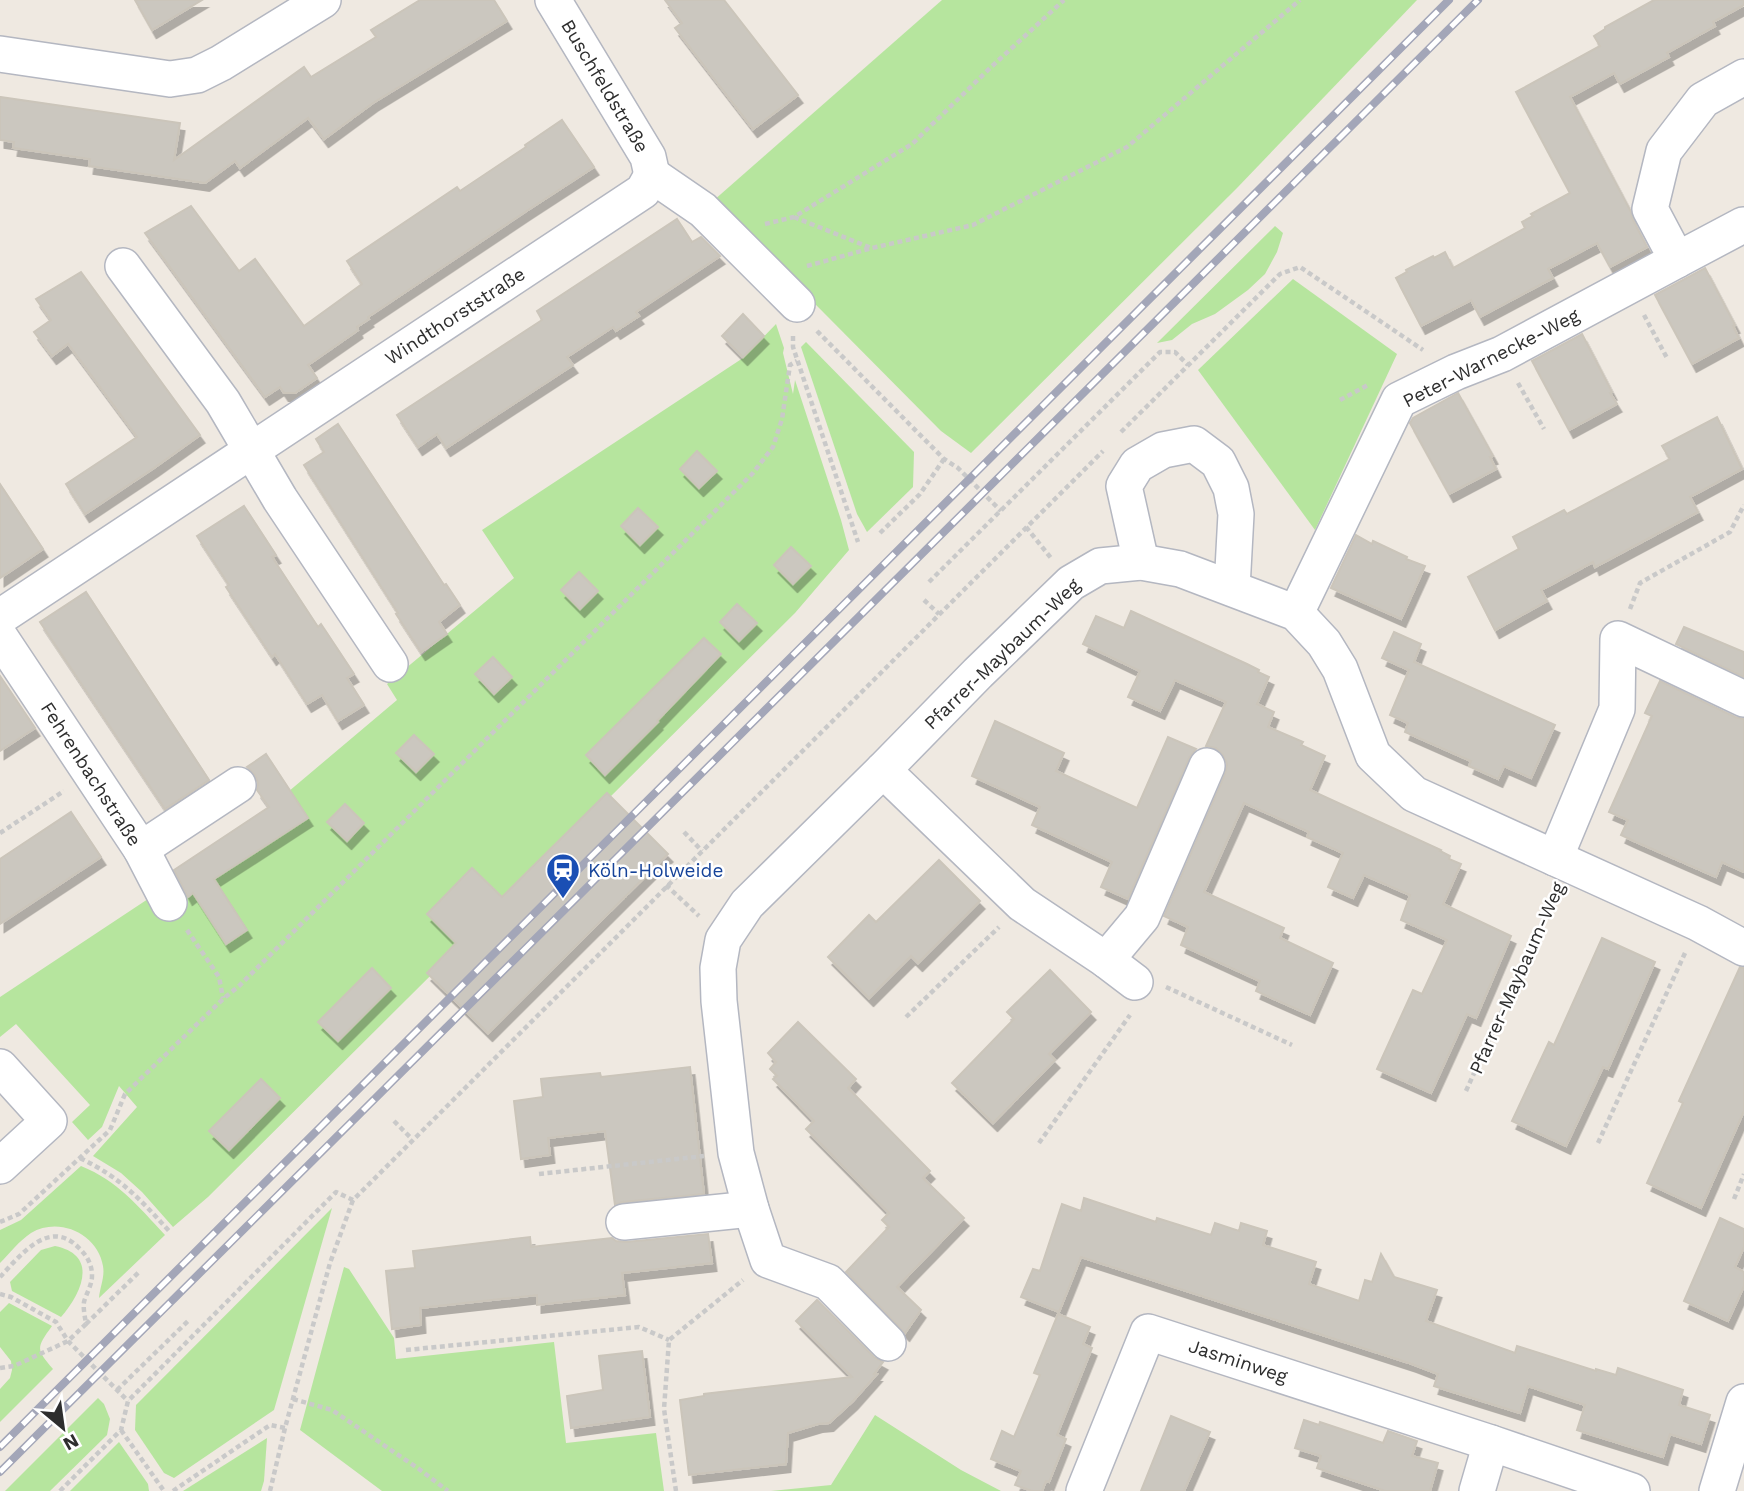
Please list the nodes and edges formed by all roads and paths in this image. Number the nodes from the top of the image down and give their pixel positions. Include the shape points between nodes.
1 (324, 0) edge
2 (553, 0) edge
3 (1064, 0) edge
4 (1300, 0) edge
5 (0, 54) edge
6 (1744, 77) edge
7 (652, 175) junction
8 (794, 217) junction
9 (1744, 226) edge
10 (727, 233) junction
11 (872, 248) junction
12 (1677, 260) junction
13 (122, 265) dead end
14 (769, 276) junction
15 (1629, 286) junction
16 (800, 311) junction
17 (1502, 354) junction
18 (1667, 358) dead end
19 (797, 361) junction
20 (1188, 365) junction
21 (1455, 372) junction
22 (1544, 429) dead end
23 (1112, 441) dead end
24 (251, 450) junction
25 (1102, 451) dead end
26 (944, 459) junction
27 (1744, 505) edge
28 (1001, 511) junction
29 (880, 533) dead end
30 (859, 542) dead end
31 (1141, 562) junction
32 (929, 582) dead end
33 (1232, 588) junction
34 (924, 600) dead end
35 (1296, 613) junction
36 (939, 614) junction
37 (2, 639) edge
38 (1618, 639) junction
39 (390, 664) dead end
40 (1744, 699) edge
41 (1207, 766) dead end
42 (884, 770) junction
43 (91, 773) junction
44 (238, 785) dead end
45 (684, 832) dead end
46 (0, 833) edge
47 (141, 849) junction
48 (702, 850) junction
49 (1561, 861) junction
50 (666, 886) junction
51 (169, 903) joint
52 (1022, 904) junction
53 (1698, 923) junction
54 (723, 940) junction
55 (1744, 948) edge
56 (1106, 960) junction
57 (1136, 982) junction
58 (223, 999) junction
59 (906, 1017) dead end
60 (1292, 1045) dead end
61 (0, 1067) edge
62 (1465, 1091) dead end
63 (394, 1121) dead end
64 (412, 1139) junction
65 (1039, 1143) dead end
66 (1598, 1143) dead end
67 (736, 1153) junction
68 (80, 1158) junction
69 (0, 1166) edge
70 (539, 1174) dead end
71 (1744, 1174) edge
72 (1734, 1199) dead end
73 (353, 1200) junction
74 (751, 1209) junction
75 (0, 1222) edge
76 (624, 1222) dead end
77 (169, 1231) dead end
78 (768, 1260) junction
79 (140, 1271) dead end
80 (0, 1277) edge
81 (0, 1294) edge
82 (188, 1320) dead end
83 (86, 1324) junction
84 (669, 1340) junction
85 (68, 1341) junction
86 (888, 1343) dead end
87 (406, 1350) dead end
88 (0, 1368) edge
89 (117, 1390) junction
90 (293, 1399) junction
91 (128, 1401) junction
92 (1744, 1402) edge
93 (285, 1428) junction
94 (121, 1430) junction
95 (1490, 1443) junction
96 (60, 1491) edge
97 (164, 1491) edge
98 (173, 1491) edge
99 (271, 1491) edge
100 (448, 1491) edge
101 (676, 1491) edge
102 (1084, 1491) edge
103 (1477, 1491) edge
104 (1632, 1491) edge
105 (1717, 1491) edge

1 - 5 street via 197,75 170,79
2 - 7 street, Buschfeldstraße via 648,157
3 - 8 path via 912,144
4 - 11 path via 1127,147 973,225
6 - 12 street via 1703,100 1664,150 1650,209
7 - 10 street via 703,209
7 - 24 street, Windthorststraße via 643,191
8 - 10 path
8 - 11 path
9 - 12 street, Peter-Warnecke-Weg
10 - 14 street
11 - 14 path
12 - 15 street, Peter-Warnecke-Weg
13 - 24 street via 223,402
14 - 16 street
15 - 17 street, Peter-Warnecke-Weg
15 - 18 path
16 - 19 path via 793,347
16 - 26 path
17 - 21 street, Peter-Warnecke-Weg
17 - 22 path
19 - 30 path
19 - 58 path via 790,365 782,419 772,447 753,473
20 - 21 path via 1280,274 1300,267
20 - 23 path
20 - 28 path via 1175,352 1160,352
21 - 35 street, Peter-Warnecke-Weg via 1399,400
24 - 37 street, Windthorststraße
24 - 39 street
25 - 36 path
26 - 28 path
26 - 29 path via 920,494
27 - 38 path via 1730,532 1640,583
28 - 32 path
31 - 33 street, Pfarrer-Maybaum-Weg via 1180,569
31 - 33 street via 1124,486 1137,465 1163,450 1194,444 1218,462 1231,488 1236,514
31 - 42 street, Pfarrer-Maybaum-Weg via 1100,566 1071,583
33 - 35 street, Pfarrer-Maybaum-Weg
34 - 36 path
35 - 49 street, Pfarrer-Maybaum-Weg via 1340,669 1373,755 1415,794
36 - 48 path
37 - 43 street, Fehrenbachstraße
38 - 40 street
38 - 49 street, Pfarrer-Maybaum-Weg via 1617,709
41 - 56 street via 1142,917
42 - 52 street
42 - 54 street, Pfarrer-Maybaum-Weg via 747,904
43 - 46 path
43 - 47 street, Fehrenbachstraße
44 - 47 street
45 - 48 path
47 - 51 street, Fehrenbachstraße
48 - 50 path
49 - 53 street, Pfarrer-Maybaum-Weg
49 - 62 path, Pfarrer-Maybaum-Weg
50 - 54 path
50 - 64 path
51 - 58 path via 219,977
52 - 56 street
52 - 59 path
53 - 55 street, Pfarrer-Maybaum-Weg
53 - 66 path
54 - 67 street, Pfarrer-Maybaum-Weg via 719,1001
56 - 57 street
57 - 60 path via 1151,980
57 - 65 path via 1138,1003
58 - 68 path via 125,1094 110,1130
61 - 69 street via 49,1121
63 - 64 path
64 - 73 path
67 - 70 path
67 - 74 street, Pfarrer-Maybaum-Weg
68 - 75 path via 19,1214
68 - 77 path via 117,1178
71 - 72 path
73 - 90 path via 330,1264
73 - 91 path via 337,1192
74 - 76 street
74 - 78 street, Pfarrer-Maybaum-Weg
78 - 84 path
78 - 86 street via 828,1282
79 - 83 path
80 - 83 path via 42,1239 71,1240 89,1258 93,1278 83,1304
81 - 85 path via 56,1322
82 - 89 path
83 - 85 path
84 - 87 path via 639,1327
84 - 101 path via 664,1409
85 - 88 path
85 - 89 path
89 - 91 path
90 - 93 path
90 - 100 path via 332,1410
91 - 94 path
92 - 105 street
93 - 98 path via 270,1426
93 - 99 path
94 - 96 path
94 - 97 path
95 - 102 street, Jasminweg via 1148,1332
95 - 103 street
95 - 104 street, Jasminweg

